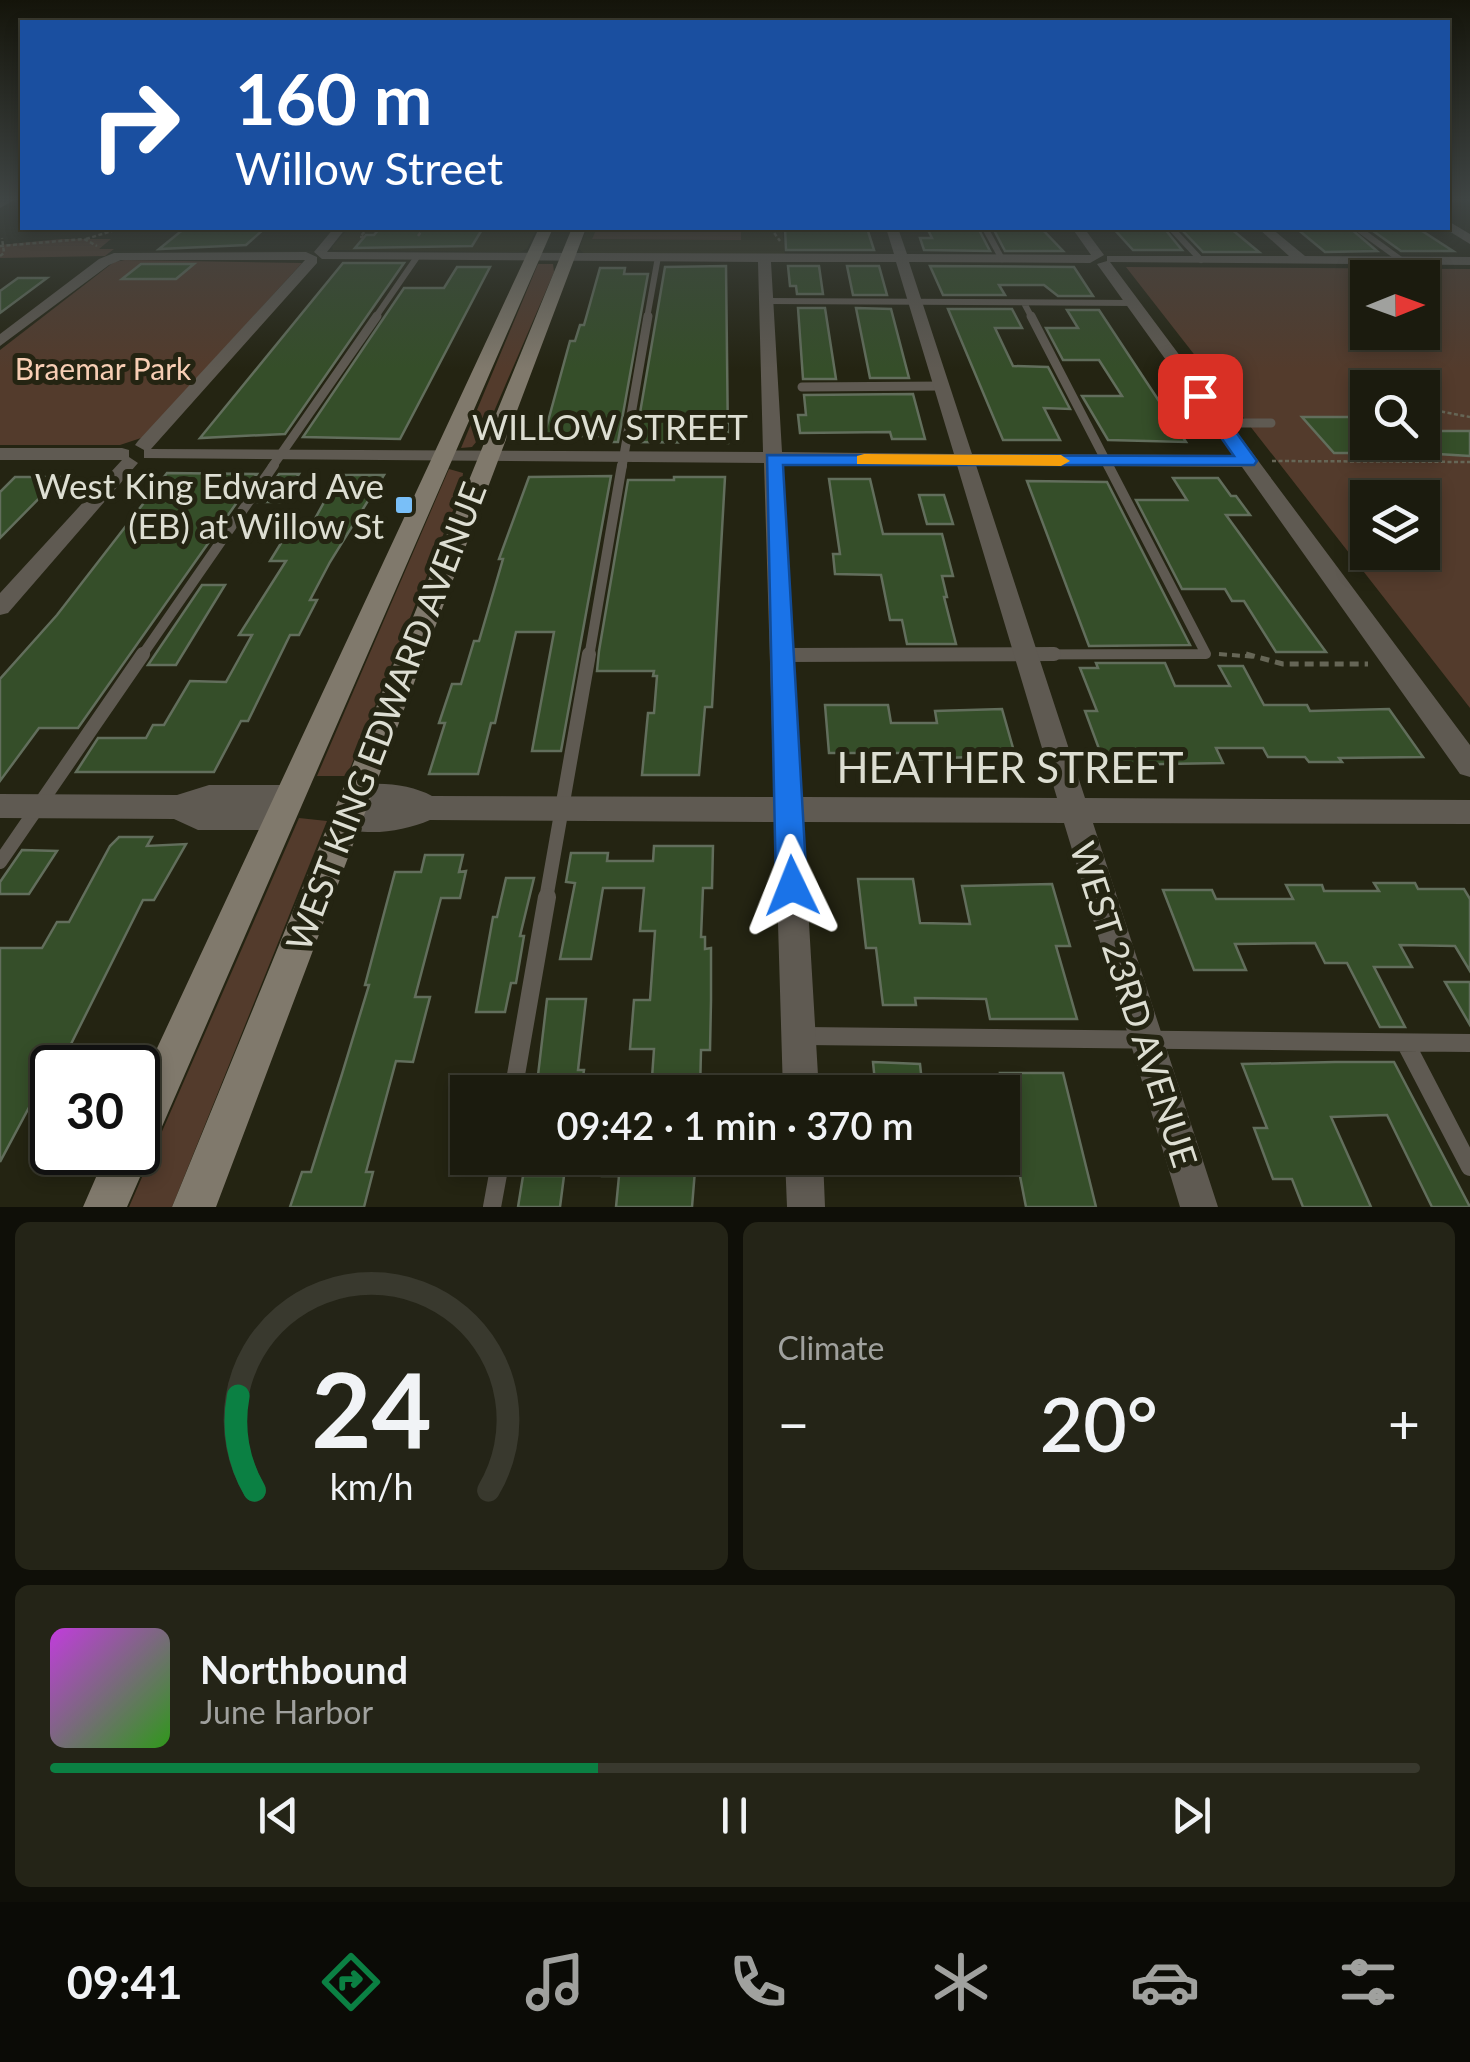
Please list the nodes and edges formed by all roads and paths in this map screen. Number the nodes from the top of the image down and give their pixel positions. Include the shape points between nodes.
1 (111, 256) edge
2 (316, 256) edge
3 (417, 256) edge
4 (455, 256) edge
5 (1001, 256) edge
6 (1099, 256) edge
7 (1198, 256) edge
8 (1298, 256) edge
9 (1396, 256) edge
10 (534, 257) junction
11 (566, 257) junction
12 (658, 257) junction
13 (764, 258) junction
14 (902, 259) junction
15 (1002, 259) junction
16 (1101, 259) junction
17 (1201, 260) junction
18 (1302, 260) junction
19 (1350, 260) edge
20 (1401, 260) edge
21 (1440, 260) edge
22 (1470, 260) edge
23 (767, 301) junction
24 (916, 302) junction
25 (1024, 303) junction
26 (1132, 303) junction
27 (0, 342) edge
28 (943, 386) junction
29 (802, 387) dead end
30 (1440, 413) edge
31 (1470, 416) edge
32 (1220, 423) junction
33 (1271, 423) dead end
34 (148, 450) junction
35 (0, 454) edge
36 (282, 455) junction
37 (444, 457) junction
38 (486, 457) junction
39 (125, 458) junction
40 (624, 459) junction
41 (773, 459) junction
42 (965, 460) junction
43 (1106, 461) junction
44 (1248, 461) junction
45 (1431, 462) joint
46 (1470, 462) edge
47 (0, 607) edge
48 (1206, 654) junction
49 (784, 655) junction
50 (1023, 655) junction
51 (1368, 664) dead end
52 (1470, 766) edge
53 (0, 806) edge
54 (39, 806) junction
55 (284, 807) junction
56 (349, 808) junction
57 (563, 808) junction
58 (788, 809) junction
59 (1074, 810) junction
60 (1470, 812) edge
61 (0, 862) edge
62 (799, 1036) junction
63 (1148, 1042) junction
64 (1470, 1042) edge
65 (1406, 1044) junction
66 (515, 1075) edge
67 (800, 1075) edge
68 (160, 1085) edge
69 (1470, 1167) edge
70 (119, 1175) edge
71 (498, 1175) edge
72 (805, 1175) edge
73 (104, 1207) edge
74 (194, 1207) edge
75 (492, 1207) edge
76 (806, 1207) edge
77 (1199, 1207) edge

1 - 27 street
2 - 34 street
3 - 36 lane
4 - 10 street
5 - 15 lane
6 - 16 street
7 - 17 lane
8 - 18 street
9 - 20 lane
10 - 11 street
10 - 37 main road, WEST KING EDWARD AVENUE
11 - 12 street
11 - 38 main road, WEST KING EDWARD AVENUE
12 - 13 street
12 - 40 lane
13 - 14 street
13 - 23 street
14 - 15 street
14 - 24 street, WEST 23RD AVENUE
15 - 16 street
16 - 17 street
16 - 26 street
17 - 18 street
18 - 19 street
21 - 22 street
23 - 24 lane
23 - 41 street
24 - 25 lane
24 - 28 street, WEST 23RD AVENUE
25 - 26 lane
25 - 43 lane
26 - 32 street
28 - 29 lane
28 - 42 street, WEST 23RD AVENUE
30 - 31 path
32 - 33 lane
32 - 44 street
34 - 36 street, WILLOW STREET
34 - 39 street
35 - 39 street
36 - 37 street, WILLOW STREET
36 - 54 lane
37 - 38 street, WILLOW STREET
37 - 55 main road, WEST KING EDWARD AVENUE
38 - 40 street, WILLOW STREET
38 - 56 main road, WEST KING EDWARD AVENUE
39 - 47 street
40 - 41 street, WILLOW STREET
40 - 57 lane
41 - 42 street, WILLOW STREET
41 - 49 street
42 - 43 street, WILLOW STREET
42 - 50 street, WEST 23RD AVENUE
43 - 44 street, WILLOW STREET
43 - 48 lane
44 - 45 path
44 - 52 street
45 - 46 path
48 - 50 lane
48 - 51 path via 1283,664
49 - 50 lane
49 - 58 street
50 - 59 street, WEST 23RD AVENUE
53 - 54 street
54 - 55 street via 177,807 198,817
54 - 61 lane
55 - 68 main road, WEST KING EDWARD AVENUE
56 - 57 street, HEATHER STREET via 404,818 429,808
56 - 74 main road, WEST KING EDWARD AVENUE
57 - 58 street, HEATHER STREET
57 - 66 lane
58 - 59 street, HEATHER STREET
58 - 62 street
59 - 60 street, HEATHER STREET
59 - 63 street, WEST 23RD AVENUE
62 - 63 lane
62 - 67 street
63 - 65 lane
63 - 77 street, WEST 23RD AVENUE
64 - 65 lane
65 - 69 lane
70 - 73 main road
71 - 75 lane
72 - 76 street

